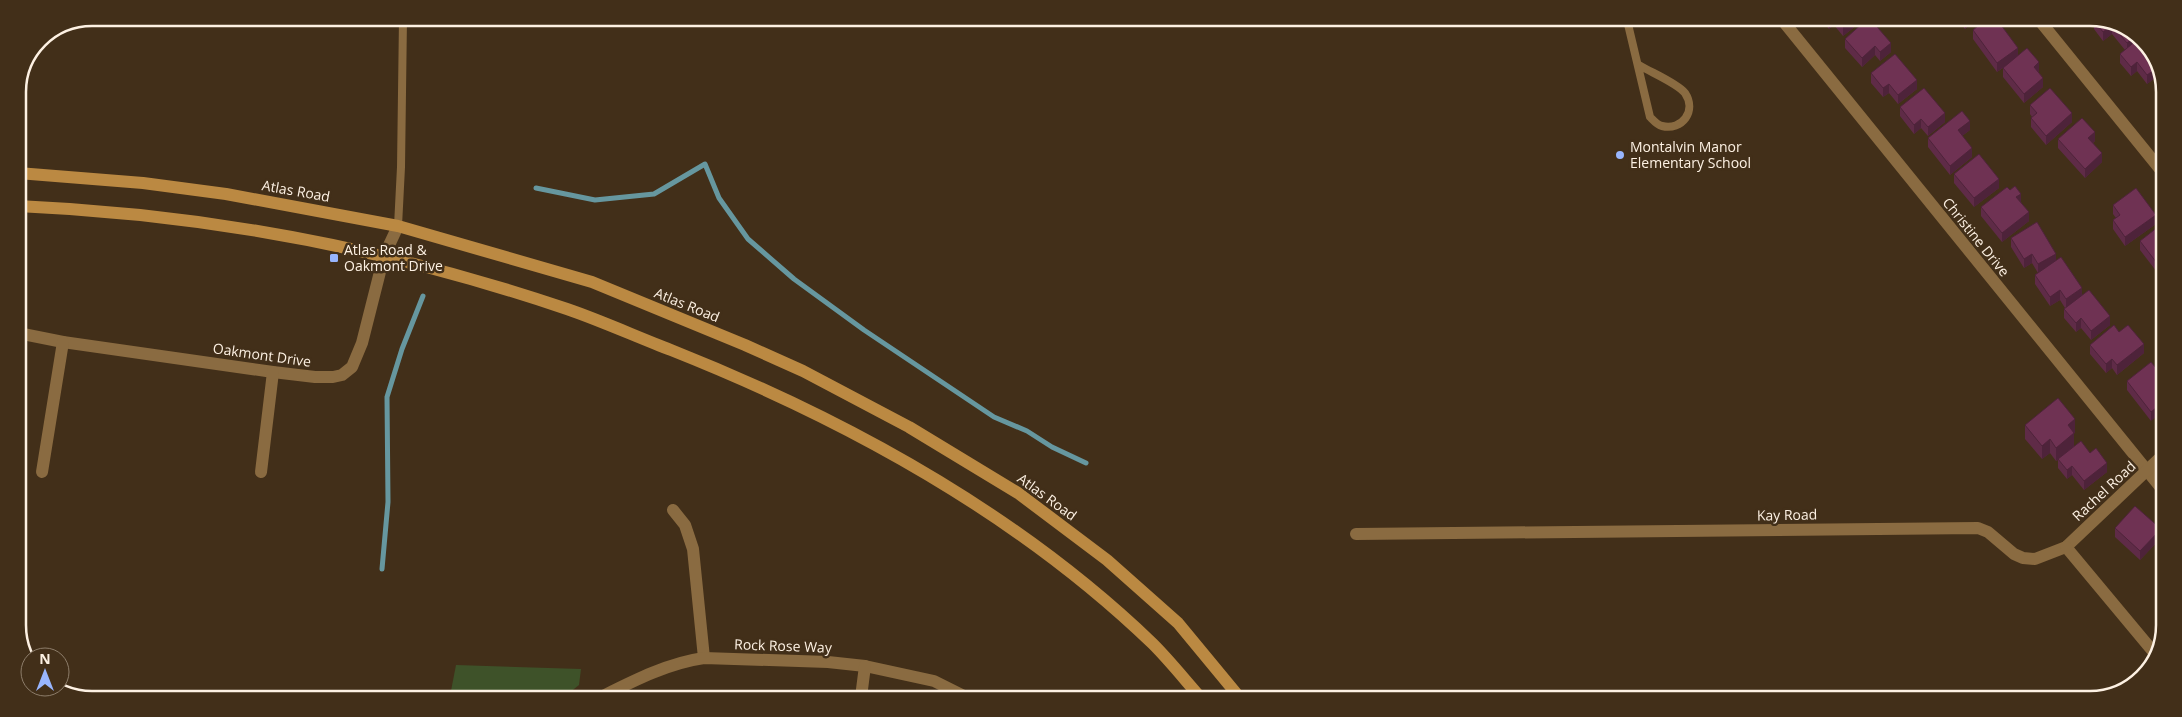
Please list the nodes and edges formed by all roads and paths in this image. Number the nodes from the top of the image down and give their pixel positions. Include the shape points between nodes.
1 (403, 26) edge
2 (1628, 26) edge
3 (1787, 26) edge
4 (2044, 26) edge
5 (1638, 65) junction
6 (2156, 164) edge
7 (26, 174) edge
8 (26, 207) edge
9 (398, 226) junction
10 (384, 256) junction
11 (26, 335) edge
12 (63, 342) junction
13 (273, 372) junction
14 (2156, 462) edge
15 (42, 472) dead end
16 (261, 472) dead end
17 (2146, 472) junction
18 (2156, 483) edge
19 (673, 510) dead end
20 (1356, 534) dead end
21 (2066, 547) junction
22 (2151, 649) edge
23 (704, 658) junction
24 (865, 666) junction
25 (614, 691) edge
26 (862, 691) edge
27 (954, 691) edge
28 (1195, 691) edge
29 (1234, 691) edge

1 - 9 lane
2 - 5 lane
3 - 17 street, Christine Drive
4 - 6 street
5 - 5 lane via 1650,117 1660,126 1676,127 1686,120 1690,106 1684,93
7 - 9 street, Atlas Road via 143,183 226,194
8 - 10 street via 140,215 221,226
9 - 10 street, Oakmont Drive
9 - 29 street, Atlas Road via 592,282 745,344 908,427 1018,493 1106,560 1178,623
10 - 13 street, Oakmont Drive via 362,342 352,367 333,378
10 - 28 street via 570,310 732,374 789,400 892,455 1000,520 1086,585 1155,646
11 - 12 street, Oakmont Drive
12 - 13 street, Oakmont Drive
12 - 15 street
13 - 16 street
14 - 17 street, Rachel Road
17 - 18 street, Christine Drive
17 - 21 street, Rachel Road
19 - 23 street via 684,525 692,548
20 - 21 street, Kay Road via 1978,528 2023,558 2035,559
21 - 22 street
23 - 24 street, Rock Rose Way
23 - 25 street, Rock Rose Way via 689,660
24 - 26 street
24 - 27 street, Rock Rose Way via 934,681

